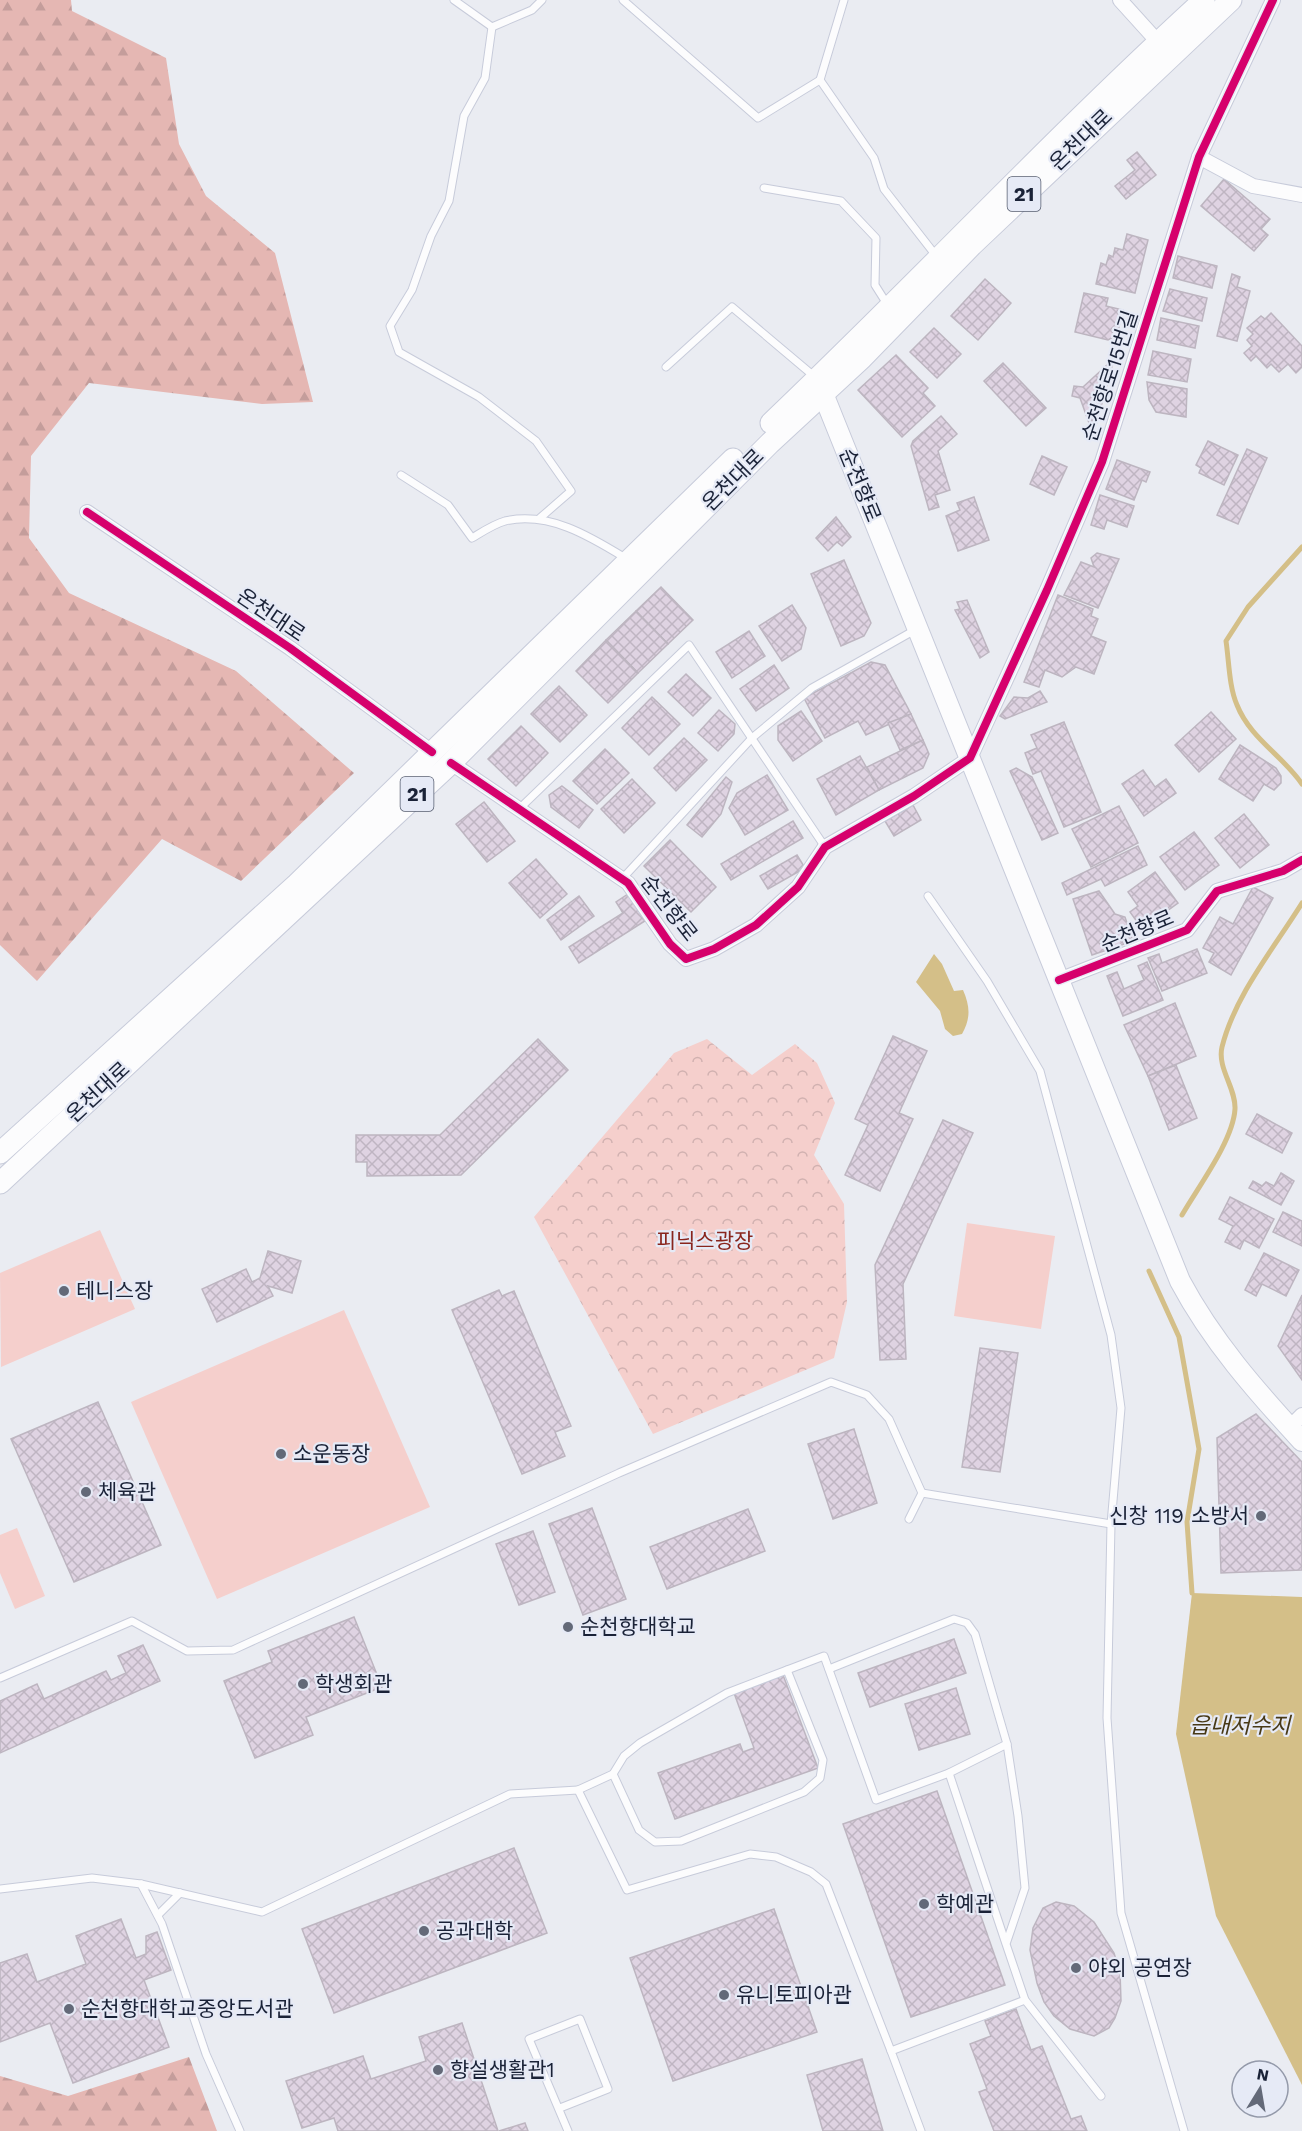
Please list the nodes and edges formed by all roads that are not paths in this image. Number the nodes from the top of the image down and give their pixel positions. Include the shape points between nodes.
1 (454, 0) edge
2 (542, 0) edge
3 (623, 0) edge
4 (844, 0) edge
5 (1120, 0) edge
6 (1204, 0) edge
7 (1231, 0) edge
8 (1273, 0) edge
9 (492, 27) junction
10 (1158, 42) junction
11 (820, 80) junction
12 (1199, 158) junction
13 (764, 188) dead end
14 (1302, 195) edge
15 (939, 259) junction
16 (890, 309) junction
17 (666, 367) dead end
18 (820, 387) junction
19 (401, 475) dead end
20 (87, 512) dead end
21 (540, 518) junction
22 (630, 561) junction
23 (918, 629) junction
24 (752, 738) junction
25 (441, 758) junction
26 (970, 759) junction
27 (518, 810) junction
28 (825, 847) junction
29 (1302, 860) edge
30 (622, 879) junction
31 (928, 896) dead end
32 (1059, 981) junction
33 (1, 1151) edge
34 (0, 1183) edge
35 (1299, 1432) edge
36 (922, 1493) junction
37 (909, 1519) dead end
38 (1111, 1524) junction
39 (829, 1669) junction
40 (787, 1670) junction
41 (0, 1678) edge
42 (1007, 1744) junction
43 (949, 1773) junction
44 (613, 1774) junction
45 (578, 1790) junction
46 (141, 1884) junction
47 (0, 1889) edge
48 (180, 1893) junction
49 (158, 1915) junction
50 (1006, 1944) junction
51 (1025, 2000) junction
52 (891, 2050) junction
53 (1101, 2096) dead end
54 (560, 2108) junction
55 (240, 2131) edge
56 (568, 2131) edge
57 (921, 2131) edge
58 (1184, 2131) edge

1 - 9 lane
2 - 9 lane via 532,10
3 - 11 lane via 758,118
4 - 11 lane
5 - 10 street
6 - 10 main road, 온천대로 / 21
7 - 18 main road, 온천대로 / 21
8 - 12 street, 순천향로15번길
9 - 21 lane via 485,78 464,116 449,201 431,236 412,290 390,326 399,352 479,398 536,441 571,491
10 - 15 main road, 온천대로 / 21
11 - 15 lane via 874,158 884,189
12 - 14 street via 1253,186
12 - 26 street, 순천향로15번길 via 1102,462
13 - 16 lane via 841,201 876,238 875,285
15 - 16 main road, 온천대로 / 21
16 - 18 main road, 온천대로 / 21
17 - 18 lane via 732,307
18 - 22 main road, 온천대로 / 21
18 - 23 main road, 순천향로
18 - 25 main road, 온천대로 / 21 via 770,443
19 - 21 lane via 448,505 472,538 504,521
20 - 25 street, 온천대로 via 290,648
21 - 22 lane via 589,536
22 - 25 main road, 온천대로 / 21
23 - 24 lane via 812,688
23 - 26 main road, 순천향로
24 - 27 lane via 689,645
24 - 28 lane
24 - 30 lane
25 - 27 street, 순천향로
25 - 33 main road, 온천대로 / 21
25 - 34 main road, 온천대로 / 21
26 - 28 street, 순천향로
26 - 32 main road, 순천향로
27 - 30 street, 순천향로
28 - 30 street, 순천향로 via 798,887 756,925 714,949 686,959 670,944
29 - 32 street, 순천향로 via 1283,871 1217,891 1187,930
31 - 38 lane via 987,981 1040,1071 1111,1335 1121,1408
32 - 35 main road, 순천향로 via 1180,1281 1201,1320 1228,1357
36 - 37 lane
36 - 38 lane
36 - 41 lane via 889,1419 867,1395 831,1382 619,1473 233,1650 187,1651 132,1621
38 - 58 lane via 1107,1718 1121,1913
39 - 40 lane via 824,1656
39 - 42 lane via 954,1619 967,1623 975,1634
39 - 43 lane via 876,1800
40 - 44 lane via 727,1693 640,1743 624,1756
40 - 44 lane via 823,1760 820,1778 804,1792 681,1841 655,1842 639,1830
42 - 43 lane
42 - 50 lane via 1025,1888
43 - 50 lane
44 - 45 lane
45 - 48 lane via 510,1794 262,1912
45 - 52 lane via 627,1890 750,1854 776,1857 811,1872 826,1884
46 - 47 lane via 92,1878
46 - 48 lane
46 - 49 lane
48 - 49 lane
49 - 55 lane via 206,2054
50 - 51 lane
51 - 52 lane
51 - 53 lane
52 - 57 lane
54 - 54 lane via 530,2039 580,2019 608,2089
54 - 56 lane

